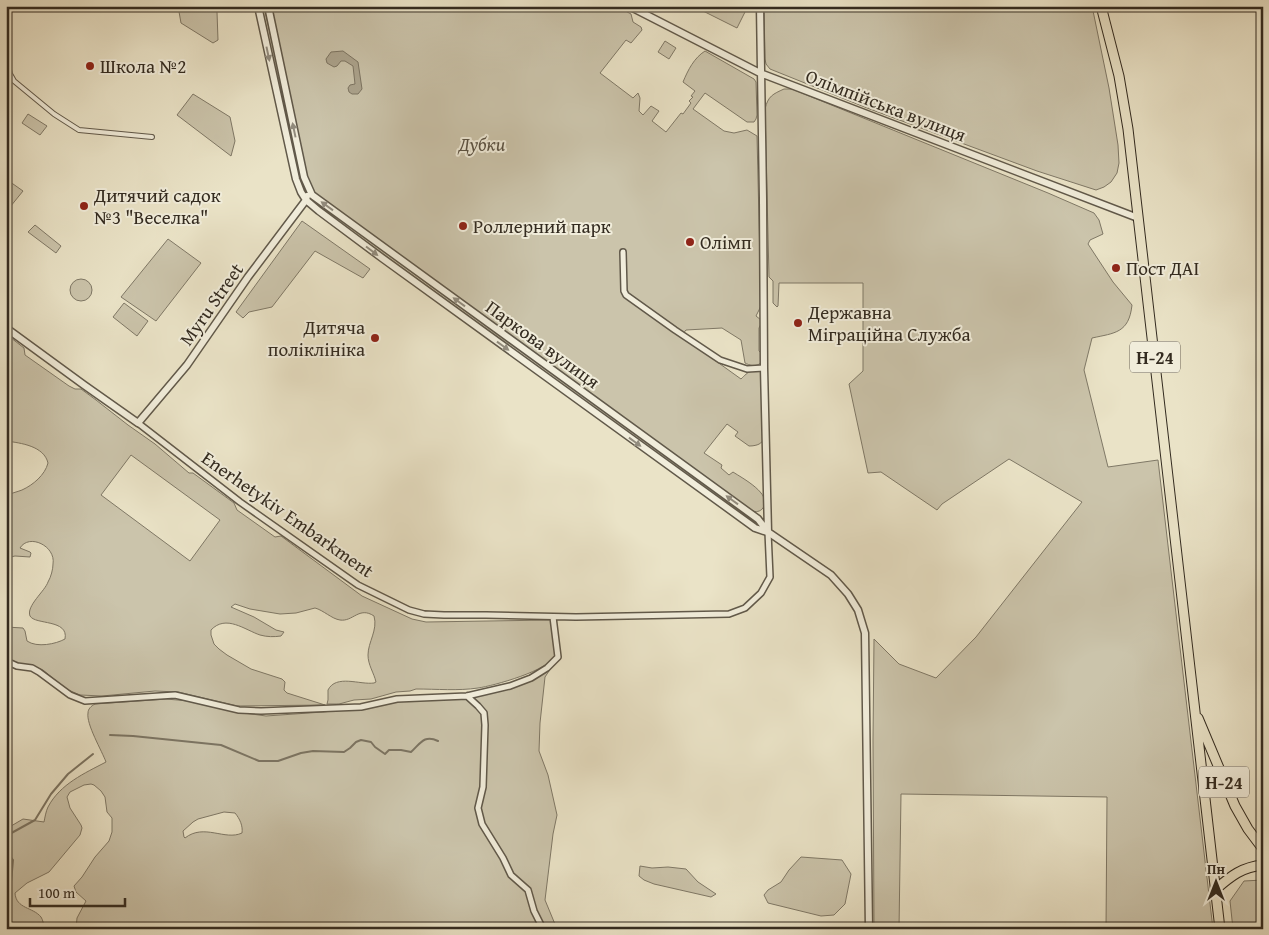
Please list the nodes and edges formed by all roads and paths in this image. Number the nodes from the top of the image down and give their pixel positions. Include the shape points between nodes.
1 (258, 6) edge
2 (268, 6) edge
3 (629, 6) edge
4 (760, 6) edge
5 (1101, 6) edge
6 (6, 57) edge
7 (760, 73) junction
8 (152, 137) dead end
9 (309, 190) junction
10 (306, 200) junction
11 (1138, 218) junction
12 (623, 252) dead end
13 (6, 328) edge
14 (764, 368) junction
15 (138, 423) junction
16 (768, 532) junction
17 (553, 617) junction
18 (6, 662) edge
19 (467, 696) junction
20 (1195, 711) junction
21 (1263, 849) edge
22 (1263, 865) edge
23 (1216, 889) junction
24 (543, 929) edge
25 (868, 929) edge
26 (1220, 929) edge

1 -> 10 street via 296,179
9 -> 2 street, Паркова вулиця
3 - 7 street, Олімпійська вулиця
4 - 7 street
5 - 11 main road, Н-24 via 1123,97
6 - 8 street via 14,81 79,130
7 - 11 street, Олімпійська вулиця
7 - 14 street
9 - 10 street, Myru Street
16 -> 9 street, Паркова вулиця via 758,519
10 - 15 street, Myru Street via 187,365
10 -> 16 street, Паркова вулиця via 755,528
11 - 20 main road, Н-24
12 - 14 street via 626,295 720,360 747,369
13 - 15 street, Enerhetykiv Embarkment
14 - 16 street
15 - 17 street, Enerhetykiv Embarkment via 310,552 358,585 409,610 444,615
16 - 17 street, Enerhetykiv Embarkment via 770,577 761,593 745,608 729,614
16 - 25 street via 831,575 858,610 865,633
17 - 19 street via 558,657 553,663 531,678
18 - 19 street via 32,668 70,695 90,701 175,695 239,710 262,711 361,707 397,699
19 - 24 street via 484,713 483,787 478,808 482,824 511,875 528,890
20 - 21 main road, Н-24 via 1235,806
20 - 23 main road
22 - 23 main road via 1243,869
23 - 26 main road

